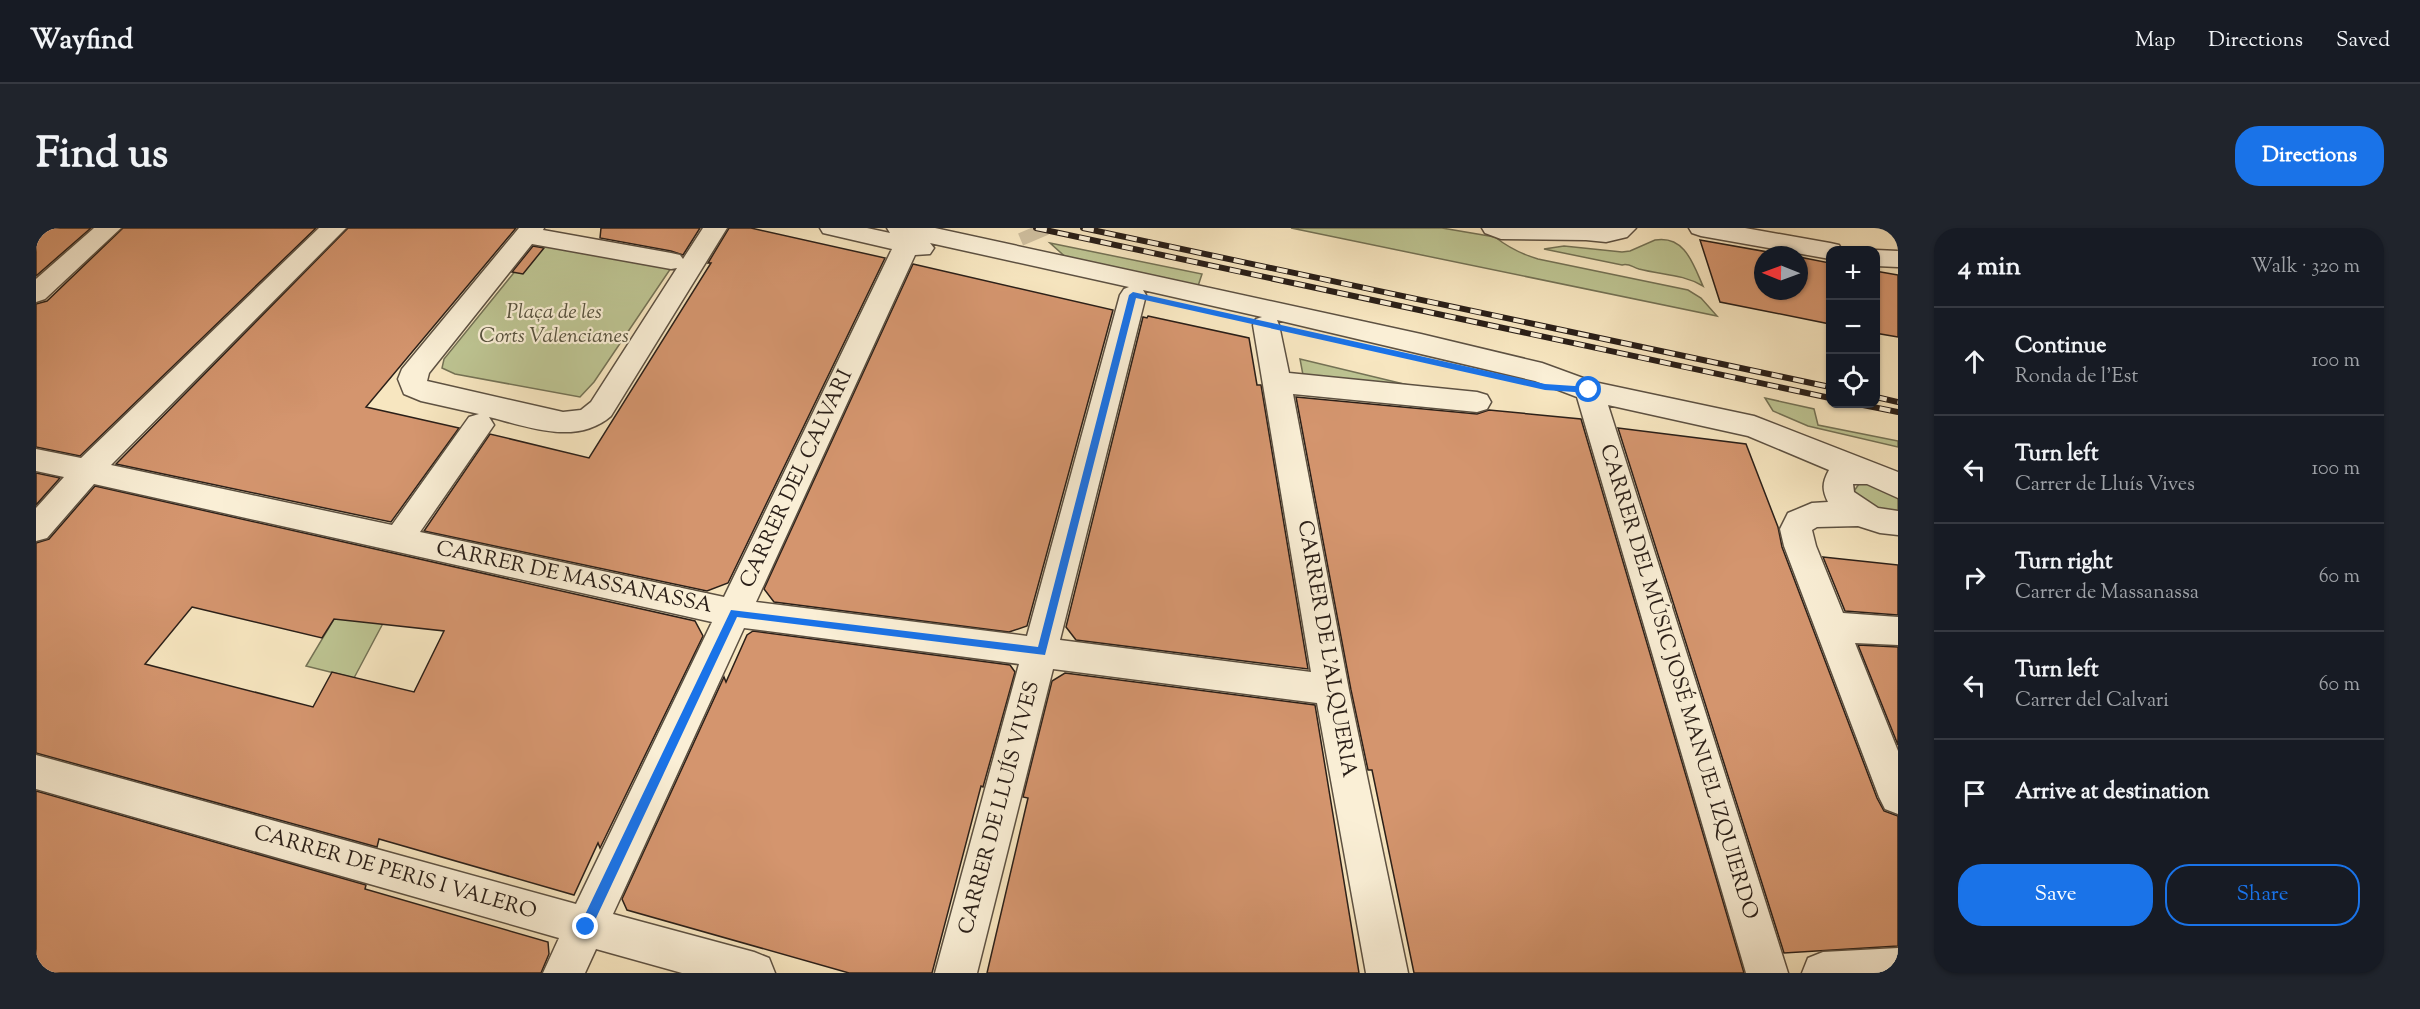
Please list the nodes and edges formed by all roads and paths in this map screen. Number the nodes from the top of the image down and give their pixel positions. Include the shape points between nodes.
1 (109, 228) edge
2 (334, 228) edge
3 (715, 228) edge
4 (832, 228) edge
5 (1494, 228) edge
6 (1628, 228) edge
7 (1701, 228) edge
8 (1580, 230) edge
9 (529, 232) edge
10 (1008, 234) dead end
11 (903, 236) edge
12 (1036, 240) tunnel mouth
13 (963, 242) junction
14 (1826, 250) edge
15 (1880, 258) edge
16 (1898, 259) edge
17 (671, 261) dead end
18 (1063, 264) junction
19 (36, 293) edge
20 (1133, 295) junction
21 (1266, 325) junction
22 (1277, 382) junction
23 (1589, 390) junction
24 (1477, 402) dead end
25 (479, 425) dead end
26 (36, 460) edge
27 (87, 471) junction
28 (1849, 478) junction
29 (1898, 486) edge
30 (1860, 514) junction
31 (1898, 523) edge
32 (407, 526) dead end
33 (36, 529) edge
34 (734, 612) junction
35 (1832, 627) junction
36 (1898, 631) edge
37 (1041, 652) junction
38 (1332, 690) junction
39 (1884, 727) edge
40 (36, 772) edge
41 (1898, 797) edge
42 (586, 927) junction
43 (1898, 969) edge
44 (564, 973) edge
45 (754, 973) edge
46 (956, 973) edge
47 (1387, 973) edge
48 (1767, 973) edge
49 (1822, 973) edge

1 - 19 street
2 - 27 street
3 - 9 street via 601,409 589,419 563,423 414,387 416,369
4 - 11 street
5 - 8 street
6 - 8 street via 1607,234
7 - 14 street
9 - 17 street
10 - 13 street via 992,240
11 - 13 street
11 - 20 street
11 - 34 street, CARRER DEL CALVARI
12 - 18 street via 1048,256
13 - 18 street
15 - 16 street
18 - 23 street via 1421,343 1542,373
20 - 21 street
20 - 37 street, CARRER DE LLUÍS VIVES
21 - 22 street, CARRER DE L'ALQUERIA
21 - 23 street via 1545,387
22 - 24 street
22 - 38 street, CARRER DE L'ALQUERIA
23 - 28 street via 1754,427 1814,463
23 - 48 street, CARRER DEL MÚSIC JOSÉ MANUEL IZQUIERDO
25 - 32 street
26 - 27 street, CARRER DE MASSANASSA
27 - 33 street
27 - 34 street, CARRER DE MASSANASSA
28 - 29 street via 1875,474
28 - 30 street via 1840,495
30 - 31 street
30 - 35 street via 1812,515 1799,522 1796,529
34 - 37 street, CARRER DE MASSANASSA
34 - 42 street, CARRER DEL CALVARI
35 - 36 street
35 - 39 street
37 - 38 street, CARRER DE MASSANASSA
37 - 46 street, CARRER DE LLUÍS VIVES
38 - 47 street, CARRER DE L'ALQUERIA
39 - 41 street
40 - 42 street, CARRER DE PERIS I VALERO
42 - 44 street, CARRER DEL CALVARI
42 - 45 street, CARRER DE PERIS I VALERO
43 - 49 street

